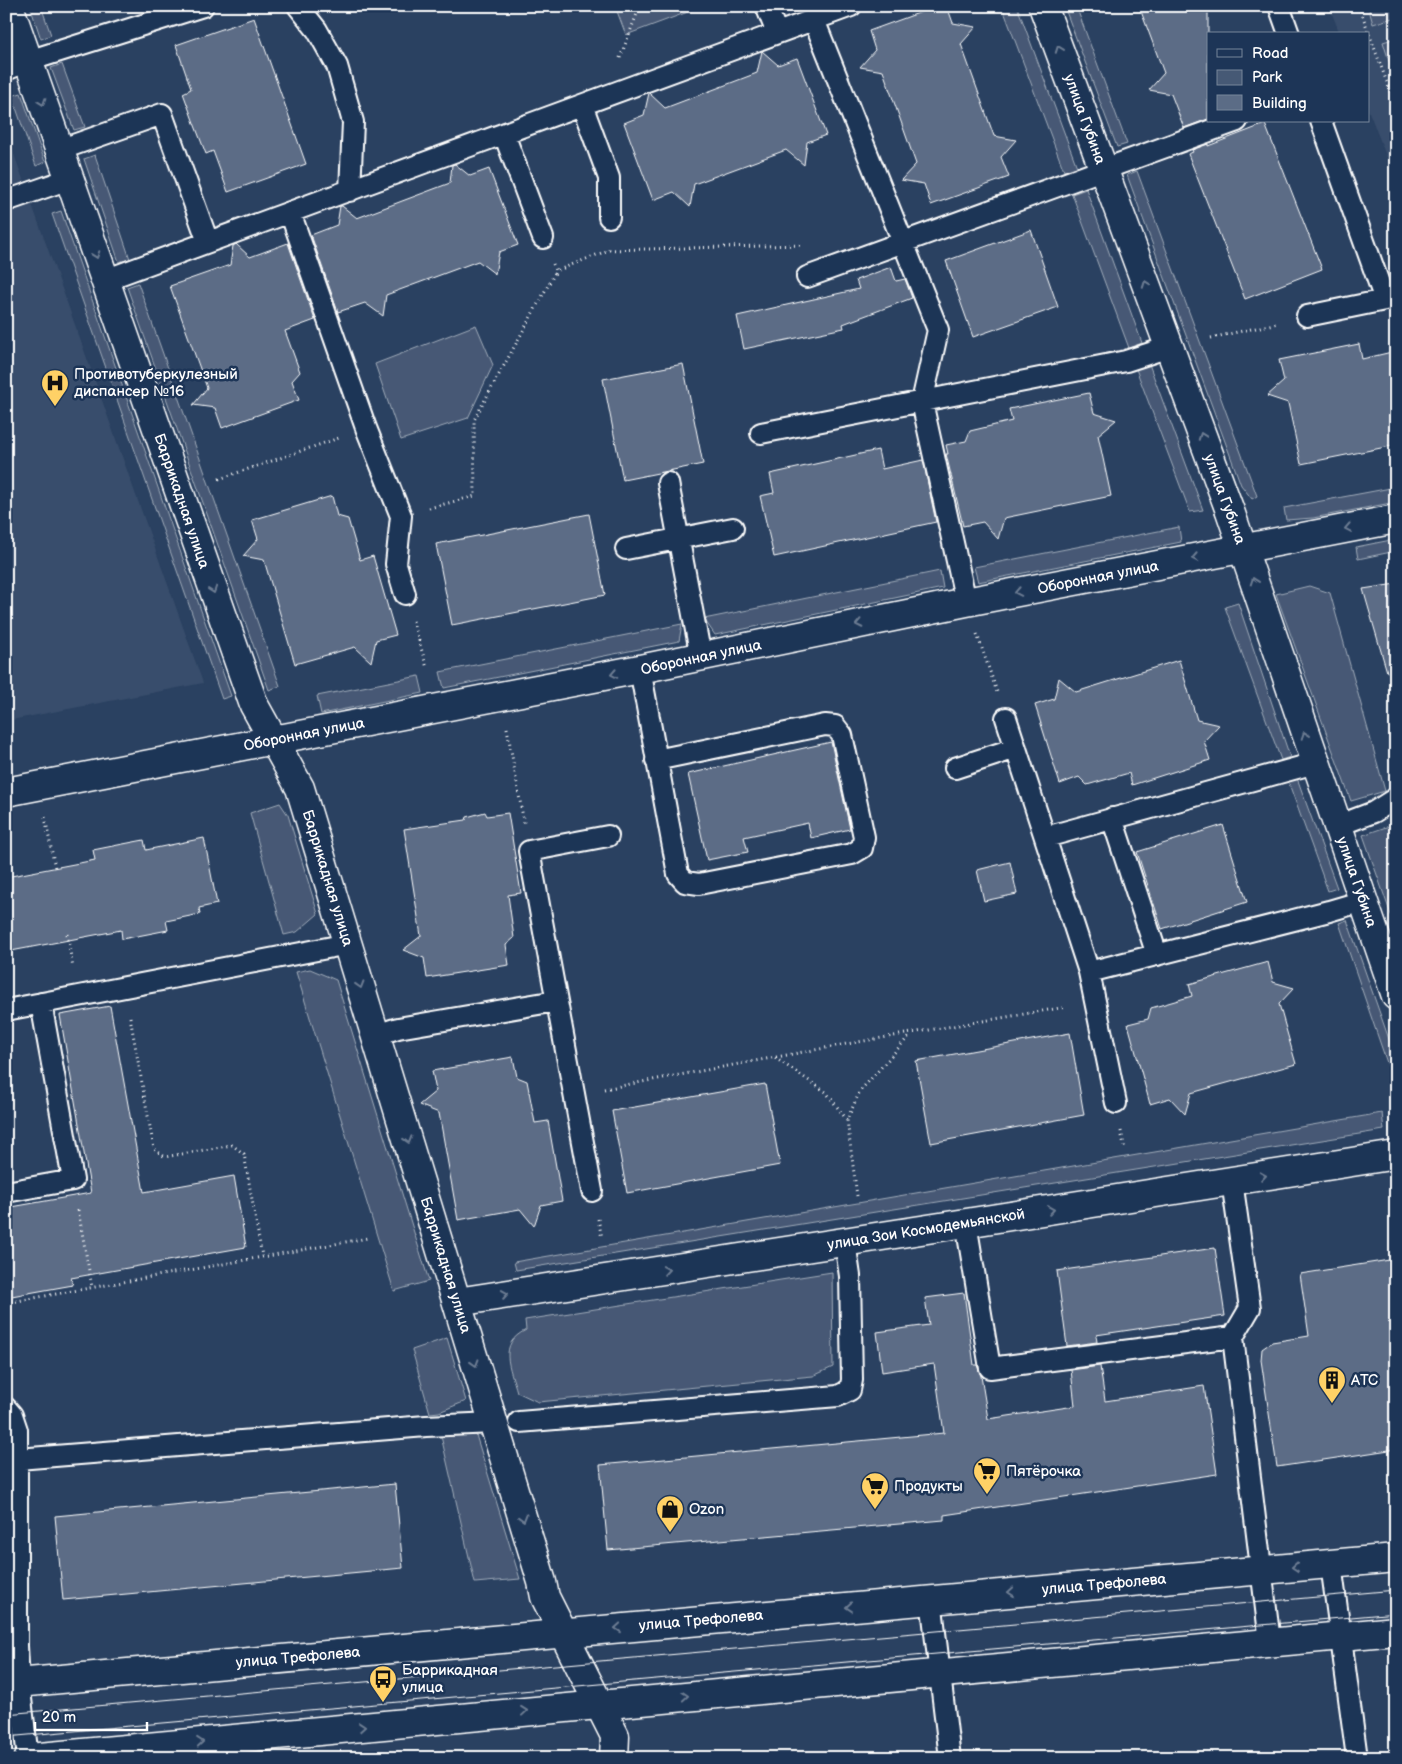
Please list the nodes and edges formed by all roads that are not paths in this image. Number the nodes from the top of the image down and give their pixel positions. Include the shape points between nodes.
1 (203, 6) edge
2 (298, 6) edge
3 (766, 6) edge
4 (851, 6) edge
5 (1042, 6) edge
6 (1279, 6) edge
7 (9, 14) edge
8 (814, 20) junction
9 (1288, 32) edge
10 (777, 34) junction
11 (17, 65) edge
12 (582, 105) junction
13 (1234, 122) edge
14 (1321, 122) edge
15 (504, 134) junction
16 (59, 150) junction
17 (1104, 170) junction
18 (69, 179) junction
19 (350, 191) junction
20 (6, 201) edge
21 (290, 212) junction
22 (609, 217) road end
23 (543, 238) road end
24 (208, 242) junction
25 (903, 243) junction
26 (807, 278) dead end
27 (105, 280) junction
28 (1307, 316) road end
29 (1169, 347) junction
30 (922, 402) junction
31 (761, 434) dead end
32 (668, 482) dead end
33 (1396, 519) edge
34 (733, 528) dead end
35 (678, 539) junction
36 (1242, 548) junction
37 (626, 549) dead end
38 (405, 594) road end
39 (966, 602) junction
40 (701, 657) junction
41 (640, 669) junction
42 (1006, 718) road end
43 (273, 740) junction
44 (1016, 748) junction
45 (656, 760) junction
46 (1315, 763) junction
47 (955, 768) dead end
48 (6, 792) edge
49 (1396, 798) edge
50 (1112, 818) junction
51 (1337, 826) junction
52 (608, 836) dead end
53 (1046, 837) junction
54 (1363, 901) junction
55 (348, 944) junction
56 (1157, 955) junction
57 (1089, 972) junction
58 (1396, 996) edge
59 (556, 1001) junction
60 (41, 1003) junction
61 (6, 1010) edge
62 (376, 1035) junction
63 (1116, 1103) dead end
64 (1396, 1155) edge
65 (1232, 1181) junction
66 (592, 1191) dead end
67 (6, 1192) edge
68 (966, 1223) junction
69 (846, 1242) junction
70 (457, 1302) junction
71 (1232, 1336) junction
72 (6, 1408) edge
73 (506, 1423) junction
74 (18, 1459) junction
75 (1396, 1558) edge
76 (1331, 1564) junction
77 (1260, 1570) junction
78 (931, 1600) junction
79 (1396, 1631) edge
80 (563, 1633) junction
81 (1342, 1636) junction
82 (1270, 1642) junction
83 (940, 1673) junction
84 (13, 1683) edge
85 (599, 1704) junction
86 (29, 1758) edge
87 (614, 1758) edge
88 (950, 1758) edge
89 (1357, 1758) edge

1 - 11 lane
2 - 19 lane via 317,30 337,66 353,122
3 - 10 lane
4 - 8 lane
17 -> 5 street, улица Губина
6 - 9 lane
7 - 11 street, Баррикадная улица
8 - 10 lane
8 - 25 lane
10 - 12 lane
11 -> 16 street, Баррикадная улица
12 - 15 lane
12 - 22 lane via 609,178
13 - 17 lane
14 - 28 lane via 1386,300
15 - 19 lane
15 - 23 lane
16 - 18 street, Баррикадная улица
16 - 24 lane via 162,114
17 - 25 lane
29 -> 17 street, улица Губина
18 - 20 lane
18 -> 27 street, Баррикадная улица
19 - 21 lane
21 - 24 lane
21 - 38 lane via 400,516 396,564
24 - 27 lane
25 - 26 lane
25 - 30 lane via 938,330
27 -> 43 street, Баррикадная улица via 254,705
29 - 30 lane via 1126,361
36 -> 29 street, улица Губина
30 - 31 lane
30 - 39 lane
32 - 35 lane
33 -> 36 street, Оборонная улица
34 - 35 lane
35 - 37 lane
35 - 40 lane
36 -> 39 street, Оборонная улица
46 -> 36 street, улица Губина
39 -> 40 street, Оборонная улица
40 - 41 street, Оборонная улица
41 -> 43 street, Оборонная улица
41 - 45 lane
42 - 44 lane
43 - 48 street, Оборонная улица
43 - 55 street, Баррикадная улица via 300,788
44 - 47 lane
44 - 53 lane
45 - 45 lane via 678,874 685,882 698,884 737,877 852,854 862,848 864,837 844,744 835,726 825,725
46 - 50 lane
46 - 51 street, улица Губина
49 - 51 lane via 1374,812
50 - 53 lane
50 - 56 lane
51 - 54 street, улица Губина
52 - 59 lane via 528,851
53 - 57 lane
54 - 56 lane
54 - 58 street, улица Губина
55 - 60 lane
55 -> 62 street, Баррикадная улица
56 - 57 lane
57 - 63 lane
59 - 62 lane via 398,1028
59 - 66 lane
60 - 61 lane
60 - 67 lane via 72,1180
62 -> 70 street, Баррикадная улица
65 -> 64 street, улица Зои Космодемьянской
68 -> 65 street, улица Зои Космодемьянской
65 - 71 lane via 1250,1308
68 - 69 street, улица Зои Космодемьянской
68 - 71 lane via 990,1368
70 -> 69 street, улица Зои Космодемьянской
69 - 73 lane via 850,1276 850,1390 838,1396
70 -> 73 street, Баррикадная улица
71 - 77 lane
72 - 74 lane via 12,1414 17,1430
73 - 74 lane via 426,1426
73 -> 80 street, Баррикадная улица via 545,1597
74 - 84 lane via 17,1646
75 - 76 street, улица Трефолева
76 -> 77 street, улица Трефолева
76 - 81 lane
77 -> 78 street, улица Трефолева
77 - 82 lane
78 -> 80 street, улица Трефолева
78 - 83 lane
79 - 81 street
80 - 84 street, улица Трефолева
80 - 85 street, Баррикадная улица
81 - 82 street
81 - 89 lane
82 - 83 street
85 -> 83 street
83 - 88 lane
84 - 86 lane
86 -> 85 street
85 - 87 street, Баррикадная улица via 615,1736

